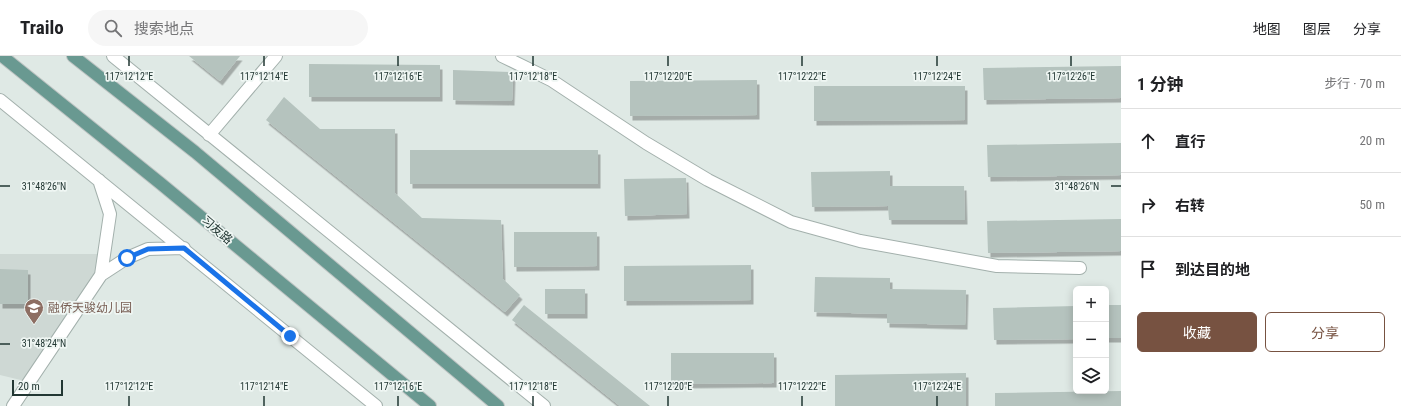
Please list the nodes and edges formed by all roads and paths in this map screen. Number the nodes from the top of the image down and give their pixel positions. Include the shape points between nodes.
1 (2, 56) edge
2 (73, 56) edge
3 (113, 56) edge
4 (276, 56) edge
5 (502, 56) edge
6 (0, 100) edge
7 (210, 135) junction
8 (100, 180) junction
9 (184, 248) junction
10 (1080, 268) dead end
11 (101, 275) junction
12 (13, 406) edge
13 (376, 406) edge
14 (430, 406) edge
15 (498, 406) edge
16 (544, 406) edge

1 - 14 main road, 习友路
2 - 15 main road via 201,157
3 - 7 street
4 - 7 street
5 - 10 street via 551,80 646,143 708,180 792,222 860,241 997,266
6 - 8 street
7 - 16 street
8 - 9 street
8 - 11 street via 110,214
9 - 11 street via 148,249 127,258
9 - 13 street
11 - 12 street

